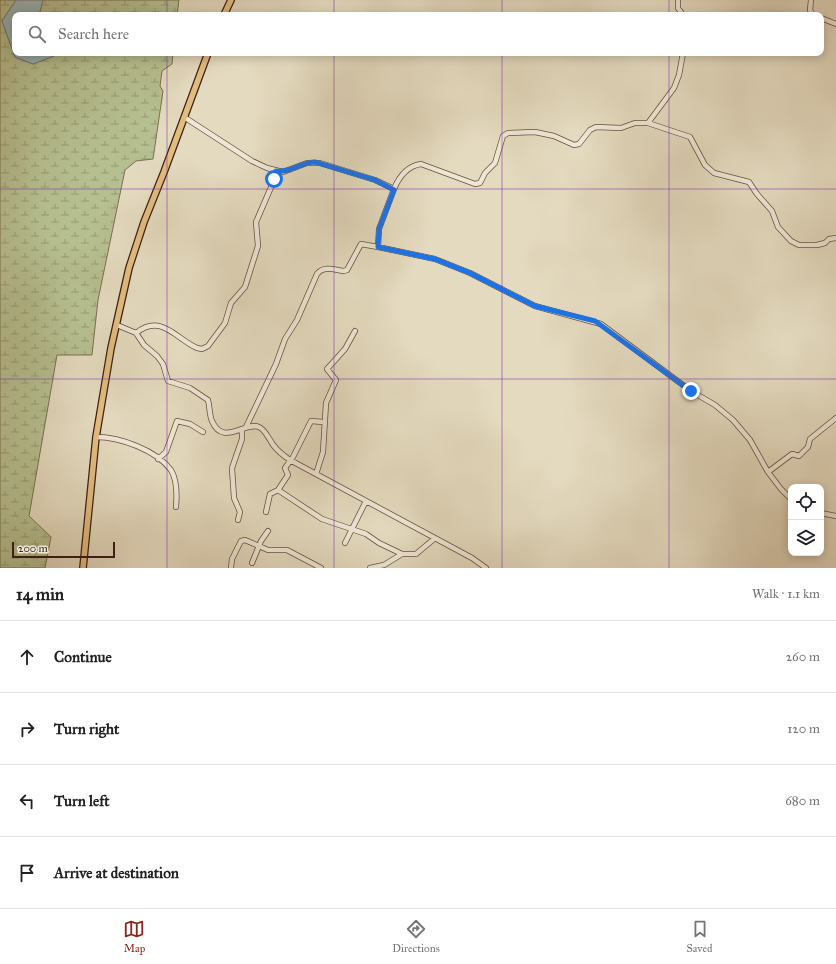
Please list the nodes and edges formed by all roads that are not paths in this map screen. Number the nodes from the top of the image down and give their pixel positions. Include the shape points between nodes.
1 (231, 0) edge
2 (678, 0) edge
3 (811, 0) edge
4 (225, 12) edge
5 (681, 12) edge
6 (811, 12) edge
7 (824, 19) edge
8 (836, 24) edge
9 (207, 56) edge
10 (682, 56) edge
11 (184, 118) junction
12 (648, 122) junction
13 (276, 171) junction
14 (394, 190) junction
15 (836, 238) edge
16 (378, 247) junction
17 (117, 324) junction
18 (355, 331) dead end
19 (136, 332) junction
20 (836, 418) edge
21 (323, 422) junction
22 (244, 428) junction
23 (204, 432) dead end
24 (96, 437) junction
25 (158, 459) junction
26 (290, 460) junction
27 (768, 472) junction
28 (316, 474) junction
29 (278, 490) junction
30 (788, 495) edge
31 (366, 501) junction
32 (176, 507) dead end
33 (266, 512) dead end
34 (824, 514) edge
35 (836, 516) edge
36 (238, 520) dead end
37 (353, 528) junction
38 (268, 531) dead end
39 (434, 539) junction
40 (345, 543) dead end
41 (259, 547) junction
42 (402, 554) junction
43 (252, 564) dead end
44 (83, 568) edge
45 (231, 568) edge
46 (321, 568) edge
47 (370, 568) edge
48 (486, 568) edge

1 - 4 main road
2 - 5 street
3 - 6 street
7 - 8 street
9 - 11 main road
10 - 12 street via 674,88
11 - 13 street via 252,161
11 - 17 main road via 129,268
12 - 14 street via 621,128 596,127 590,130 579,144 574,145 547,134 508,133 503,136 495,163 480,183 475,184 421,164 403,174
12 - 15 street via 690,137 705,165 714,173 749,182 772,211 778,227 791,241 799,245 817,245 825,243 830,238
13 - 14 street via 289,171 307,163 320,163 375,180
13 - 19 street via 256,222 258,246 245,287 231,303 225,323 208,346 197,348 169,329 158,326 147,326
14 - 16 street via 379,229
16 - 22 street via 361,244 347,270 322,269 317,274
16 - 27 street via 435,259 470,273 535,306 600,324 734,420 745,433
17 - 19 street
17 - 24 main road
18 - 21 street via 345,349 327,369 336,380 326,403
19 - 22 street via 144,345 160,359 168,381 190,388 208,400 213,422 218,429 231,432
20 - 27 street via 810,439 808,447 799,456 792,454
21 - 26 street via 311,421
21 - 28 street via 323,452
22 - 26 street via 255,426 263,430 274,447
22 - 36 street via 232,468 234,498 240,512
23 - 25 street via 190,424 177,421 166,452
24 - 25 street via 134,444
24 - 44 main road
25 - 32 street via 173,475 177,494
26 - 28 street
26 - 29 street via 285,469 288,475
27 - 30 street
28 - 31 street
29 - 33 street via 272,492 269,497
29 - 37 street via 322,519
31 - 37 street
31 - 39 street
34 - 35 street
37 - 40 street
37 - 42 street
38 - 41 street
39 - 42 street via 416,554
39 - 48 street
41 - 43 street
41 - 45 street via 247,540 241,541 235,551
41 - 46 street via 272,551 288,550
42 - 47 street via 384,565

